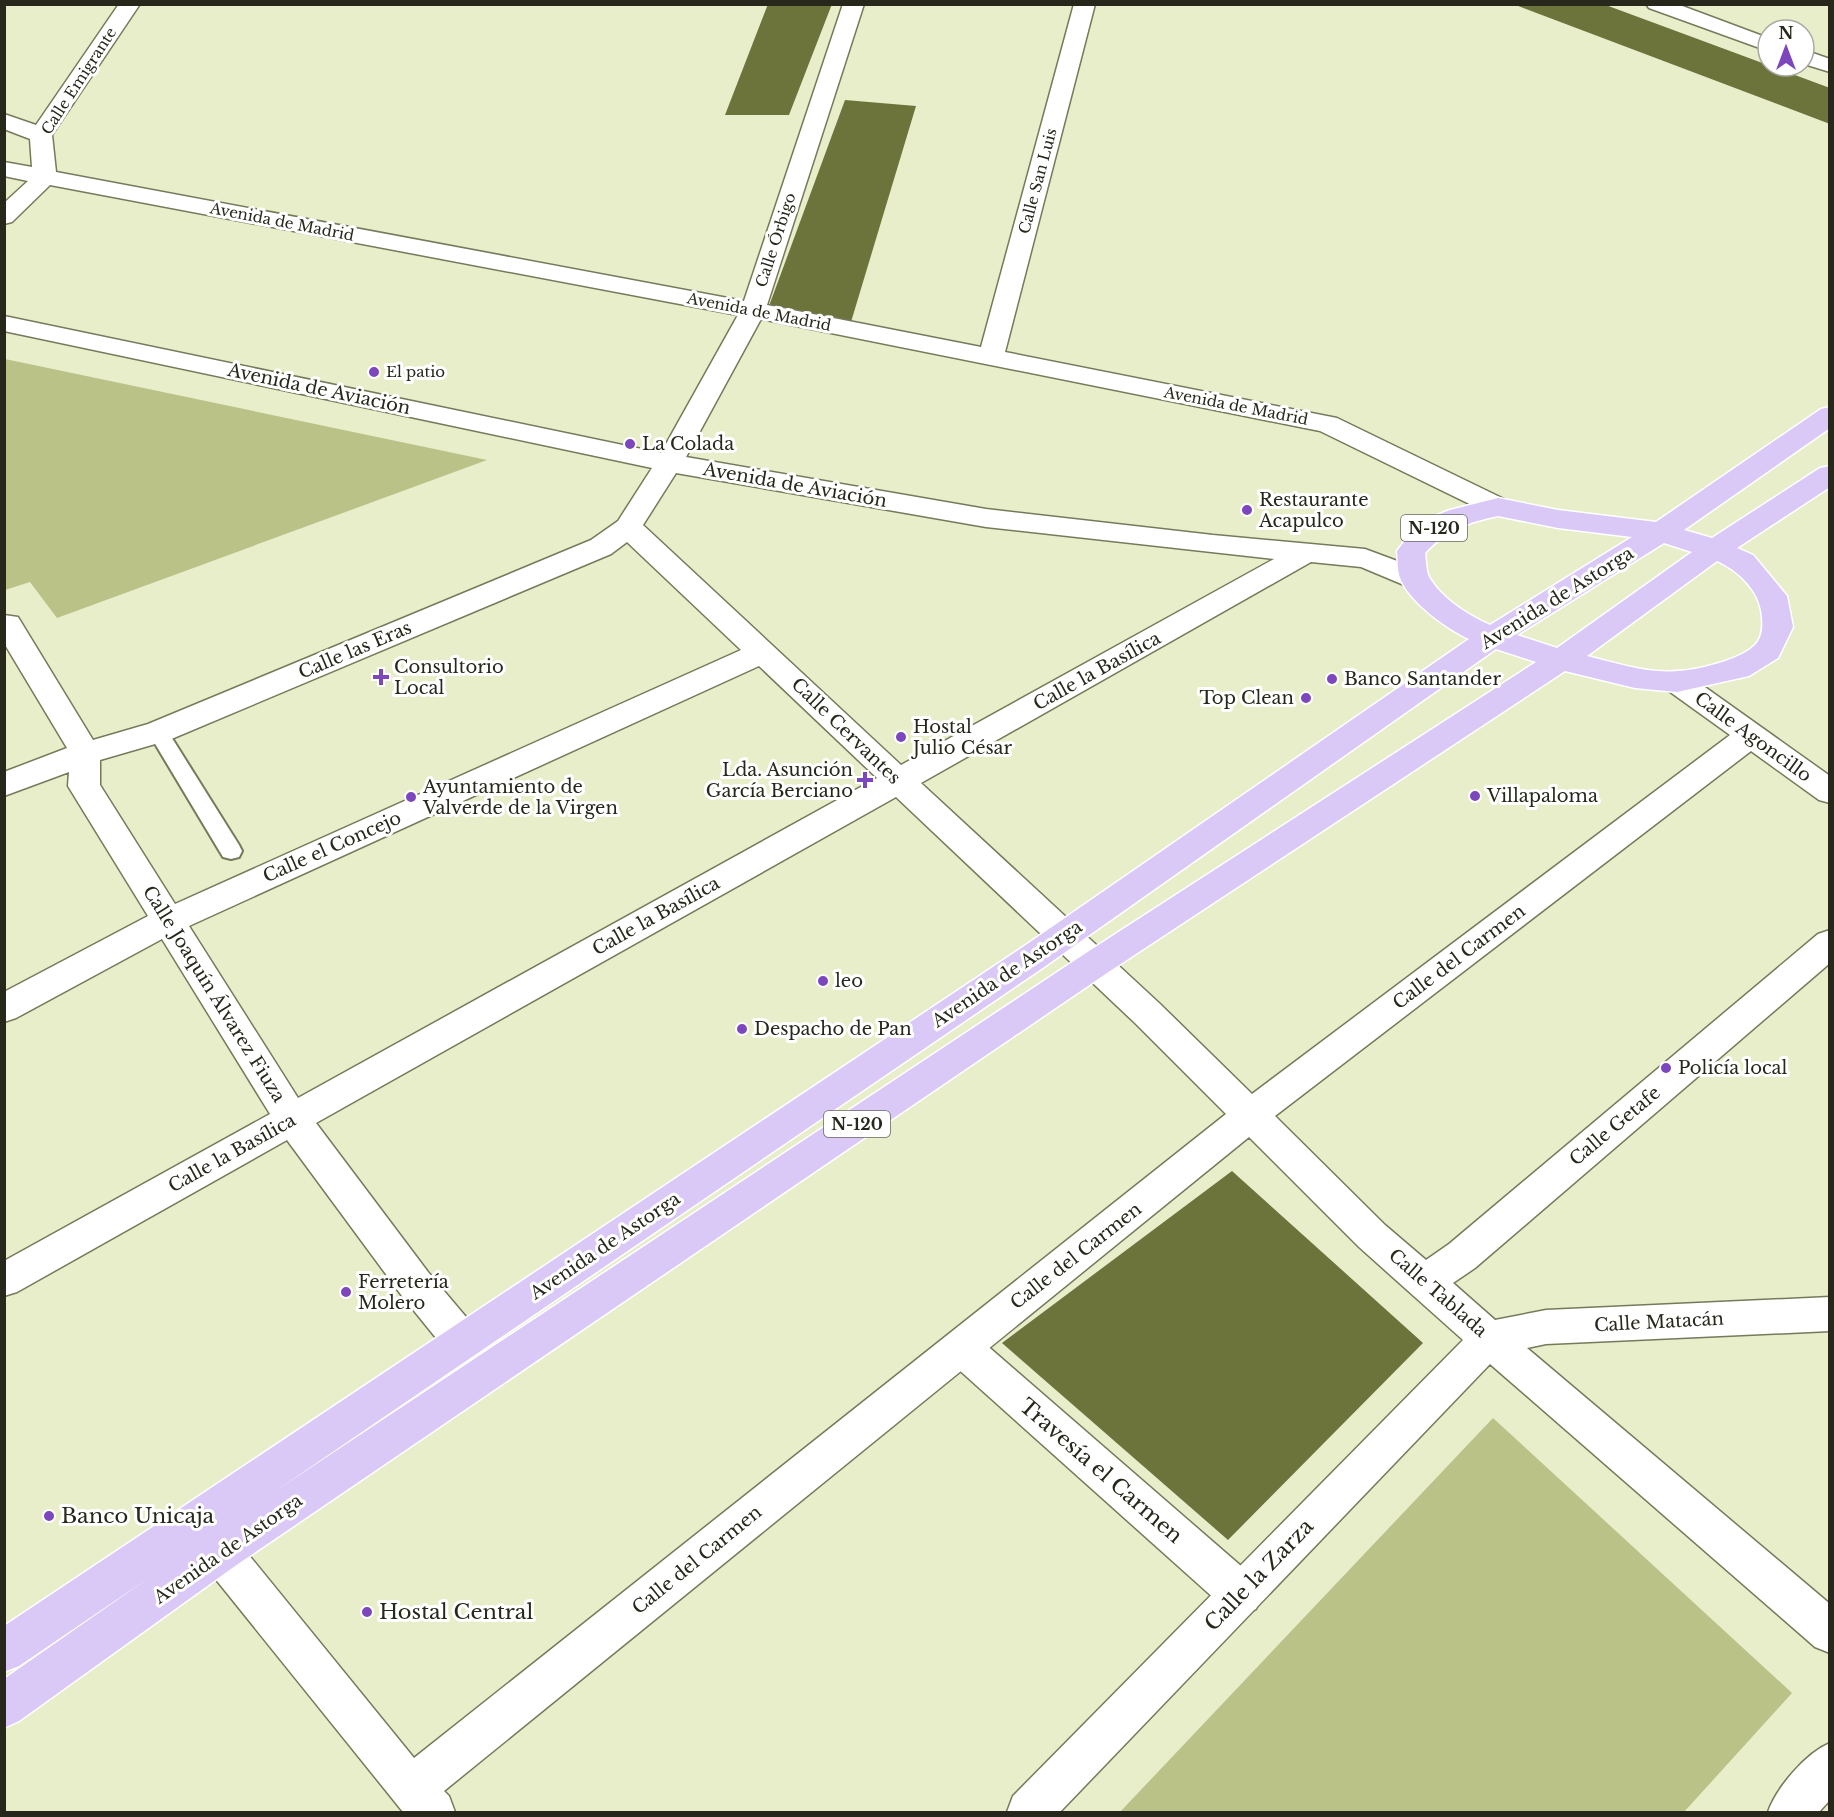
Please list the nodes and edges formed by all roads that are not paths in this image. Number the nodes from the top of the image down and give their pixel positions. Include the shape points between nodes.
1 (130, 4) edge
2 (854, 4) edge
3 (1084, 4) edge
4 (1656, 4) edge
5 (1756, 41) edge
6 (4, 121) edge
7 (41, 135) junction
8 (4, 169) edge
9 (45, 177) junction
10 (4, 217) edge
11 (753, 310) junction
12 (4, 323) edge
13 (991, 358) junction
14 (1830, 416) edge
15 (669, 463) junction
16 (1830, 474) edge
17 (1497, 507) junction
18 (628, 527) junction
19 (1662, 532) junction
20 (1715, 549) junction
21 (1308, 552) junction
22 (1414, 578) junction
23 (6, 625) edge
24 (1492, 637) junction
25 (764, 652) junction
26 (1561, 660) junction
27 (1677, 682) junction
28 (158, 732) junction
29 (1750, 735) junction
30 (85, 753) junction
31 (897, 781) junction
32 (4, 785) edge
33 (1830, 792) edge
34 (231, 851) dead end
35 (168, 921) junction
36 (1063, 936) junction
37 (1830, 943) edge
38 (1095, 964) junction
39 (4, 1008) edge
40 (1249, 1116) junction
41 (292, 1120) junction
42 (4, 1280) edge
43 (1424, 1282) junction
44 (1830, 1314) edge
45 (1490, 1338) junction
46 (463, 1342) junction
47 (962, 1348) junction
48 (220, 1552) junction
49 (1241, 1594) junction
50 (1830, 1632) edge
51 (4, 1651) edge
52 (4, 1706) edge
53 (1830, 1765) edge
54 (422, 1801) edge
55 (1029, 1812) edge
56 (1790, 1812) edge

1 - 7 street, Calle Emigrante
2 - 11 street, Calle Órbigo
3 - 13 street, Calle San Luis
4 - 5 street
6 - 7 street
7 - 9 street, Calle Emigrante
8 - 9 street, Avenida de Madrid
9 - 10 street
9 - 11 street, Avenida de Madrid
11 - 13 street, Avenida de Madrid
11 - 15 street, Calle Órbigo
12 - 15 street, Avenida de Aviación
13 - 17 street, Avenida de Madrid via 1328,424
14 - 19 highway, Avenida de Astorga / N-120
15 - 18 street, Calle las Eras
15 - 21 street, Avenida de Aviación via 986,518
16 - 20 highway, Avenida de Astorga / N-120
17 - 19 highway, N-120
17 - 22 highway, N-120 via 1453,517 1426,532 1412,550
18 - 25 street, Calle Cervantes
18 - 28 street, Calle las Eras via 601,547
19 - 20 highway, N-120
19 - 24 highway, Avenida de Astorga / N-120
20 - 26 highway, Avenida de Astorga / N-120
20 - 27 highway, N-120 via 1743,562 1773,596 1778,627 1768,651 1738,669
21 - 22 street, Avenida de Aviación via 1365,558
21 - 31 street, Calle la Basílica
22 - 24 highway, N-120 via 1460,623
23 - 30 street
24 - 26 highway, N-120
24 - 36 highway, Avenida de Astorga / N-120
25 - 31 street, Calle Cervantes
25 - 35 street, Calle el Concejo
26 - 27 highway, N-120 via 1635,678
26 - 38 highway, Avenida de Astorga / N-120
27 - 29 street, Calle Agoncillo
28 - 30 street, Calle las Eras
28 - 34 lane
29 - 33 street, Calle Agoncillo
29 - 40 street, Calle del Carmen
30 - 32 street, Calle las Eras
30 - 35 street, Calle Joaquín Álvarez Fiuza via 84,786
31 - 36 street, Calle Cervantes
31 - 41 street, Calle la Basílica
35 - 39 street, Calle el Concejo
35 - 41 street, Calle Joaquín Álvarez Fiuza
36 - 38 street, Calle Tablada
36 - 46 highway, Avenida de Astorga / N-120
37 - 43 street, Calle Getafe via 1462,1256
38 - 40 street, Calle Tablada
38 - 48 highway, Avenida de Astorga / N-120
40 - 43 street, Calle Tablada
40 - 47 street, Calle del Carmen
41 - 42 street, Calle la Basílica
41 - 46 street, Calle Joaquín Álvarez Fiuza
43 - 45 street, Calle Tablada
44 - 45 street, Calle Matacán via 1546,1327
45 - 49 street, Calle la Zarza
45 - 50 street, Calle Tablada
46 - 51 highway, Avenida de Astorga / N-120
47 - 49 street, Travesía el Carmen
47 - 54 street, Calle del Carmen
48 - 52 highway, Avenida de Astorga / N-120
48 - 54 street
49 - 55 street, Calle la Zarza
53 - 56 street

